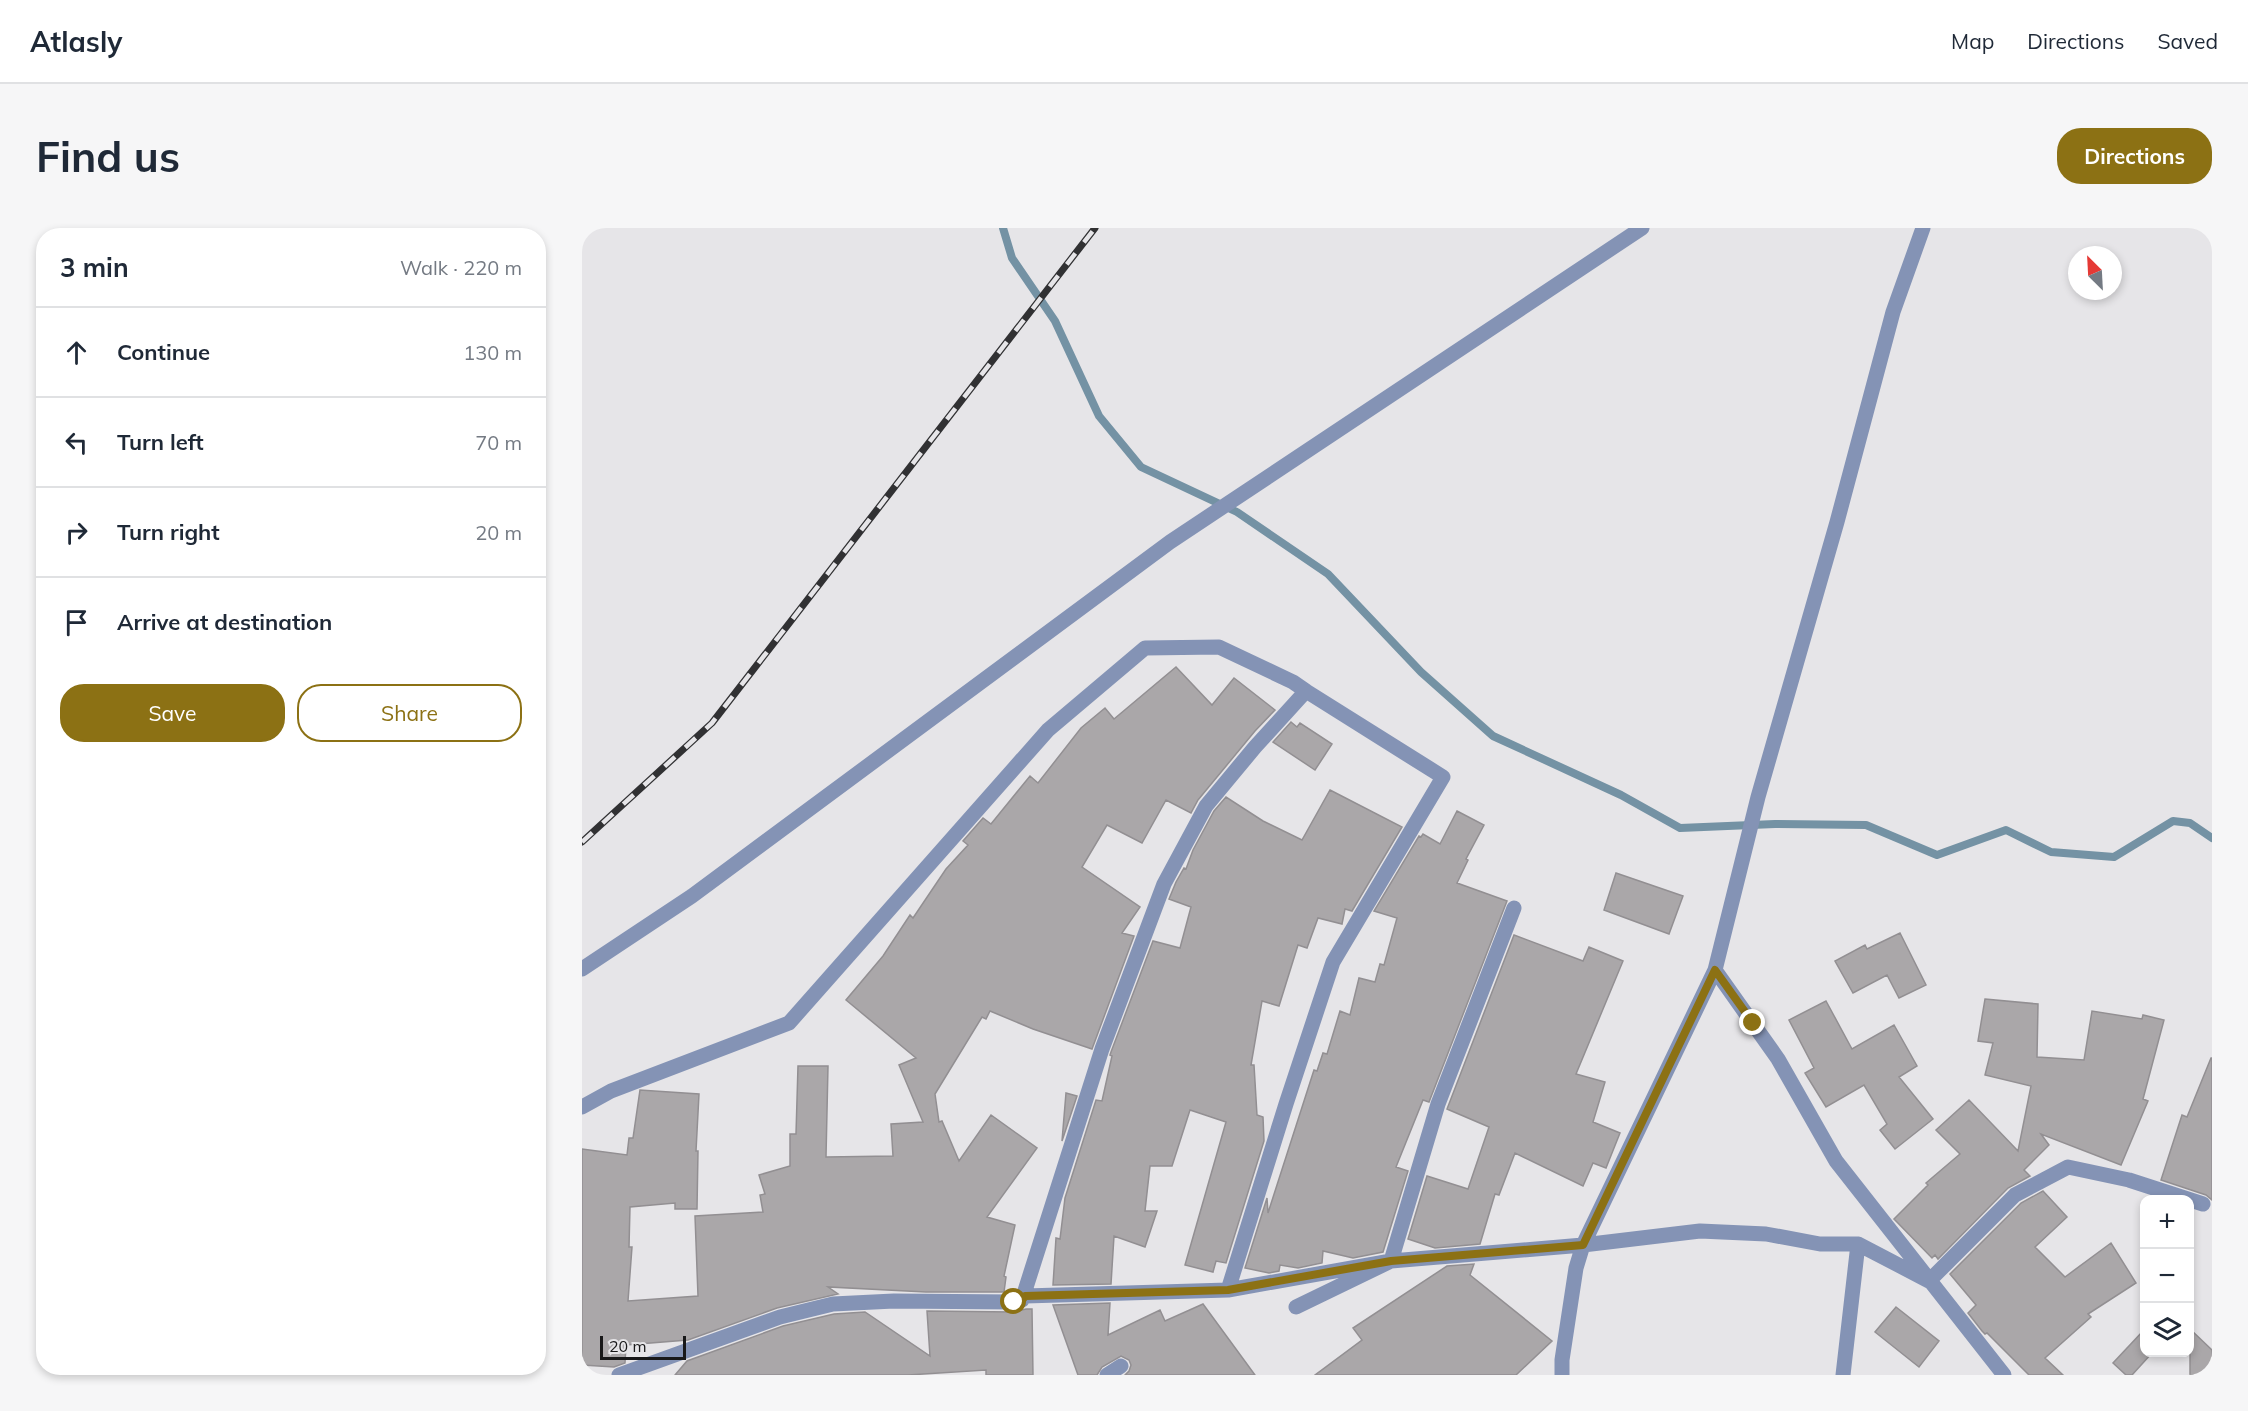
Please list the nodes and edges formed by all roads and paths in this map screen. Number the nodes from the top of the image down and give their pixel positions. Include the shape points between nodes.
1 (1642, 228) edge
2 (1923, 228) edge
3 (1306, 691) junction
4 (1514, 908) dead end
5 (582, 969) edge
6 (1715, 970) junction
7 (582, 1107) edge
8 (2204, 1204) dead end
9 (1858, 1244) junction
10 (1583, 1245) junction
11 (1391, 1261) junction
12 (1929, 1281) junction
13 (1228, 1290) junction
14 (1025, 1296) junction
15 (1296, 1307) dead end
16 (1121, 1366) dead end
17 (1562, 1368) edge
18 (619, 1375) edge
19 (1107, 1375) edge
20 (1550, 1375) edge
21 (1843, 1375) edge
22 (2004, 1375) edge

1 - 5 street via 1170,542 692,896
2 - 6 street via 1893,312 1758,797
3 - 7 street via 1219,647 1145,648 1048,730 789,1023 611,1090
3 - 13 street via 1443,777 1333,962
3 - 14 street via 1206,806 1164,884 1102,1049
4 - 11 street via 1438,1104
6 - 10 street
6 - 12 street via 1778,1059 1836,1161
8 - 12 street via 2129,1180 2068,1167 2015,1195
9 - 10 street via 1820,1244 1766,1234 1700,1231
9 - 12 street
9 - 21 street
10 - 11 street
10 - 17 street via 1576,1268
11 - 13 street
11 - 15 street
12 - 22 street
13 - 14 street
14 - 18 street via 1014,1302 833,1304 780,1317
16 - 19 street
17 - 20 street

